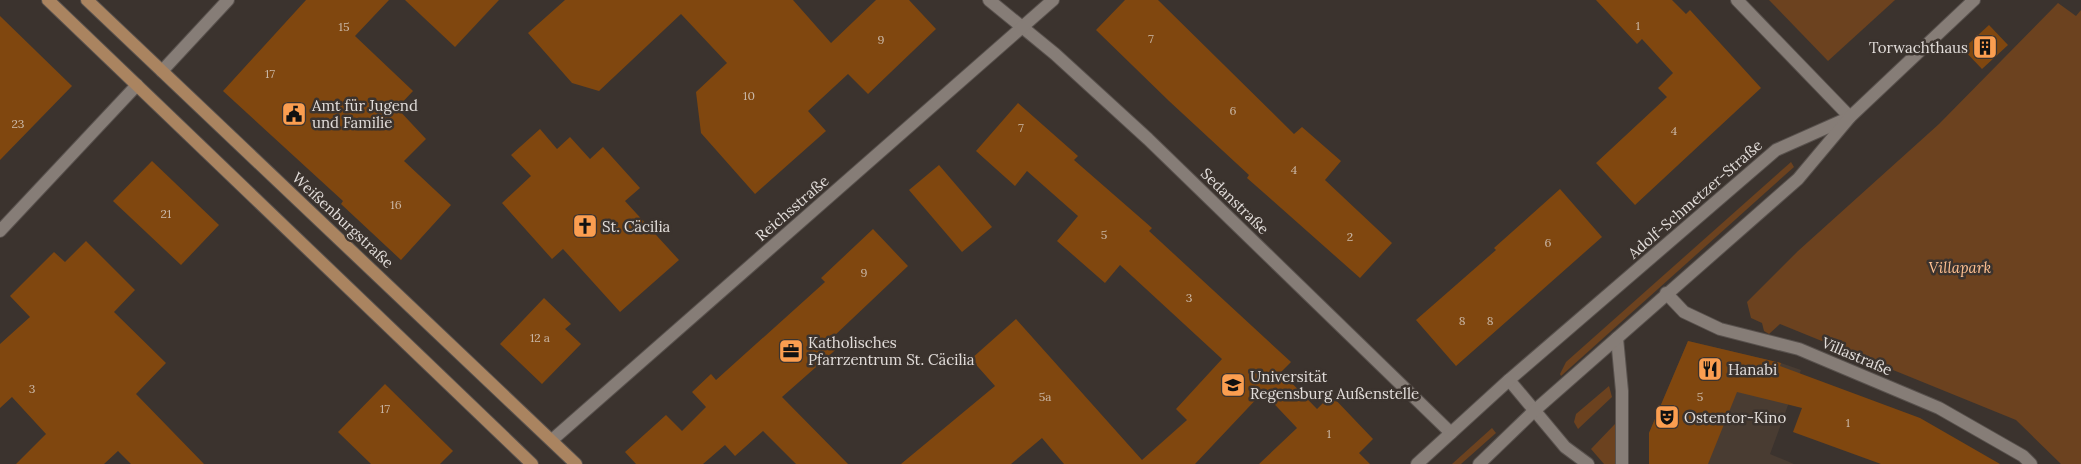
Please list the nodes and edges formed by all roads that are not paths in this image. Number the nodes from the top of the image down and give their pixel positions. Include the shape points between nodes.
1 (48, 0) edge
2 (87, 0) edge
3 (228, 0) edge
4 (990, 0) edge
5 (1053, 0) edge
6 (1737, 0) edge
7 (1974, 0) edge
8 (1022, 27) junction
9 (162, 71) junction
10 (137, 85) junction
11 (1850, 117) junction
12 (0, 230) edge
13 (1666, 293) junction
14 (1617, 338) junction
15 (1509, 380) junction
16 (1534, 411) junction
17 (1451, 433) junction
18 (552, 440) junction
19 (532, 464) edge
20 (576, 464) edge
21 (1417, 464) edge
22 (1479, 464) edge
23 (1588, 464) edge
24 (1622, 464) edge
25 (2031, 464) edge

1 - 10 main road
2 - 9 main road, Weißenburgstraße
3 - 9 street
4 - 8 street, Sedanstraße
5 - 8 street, Reichsstraße
6 - 11 street
7 - 11 street
8 - 17 street, Sedanstraße via 1148,139
8 - 18 street, Reichsstraße
9 - 18 main road, Weißenburgstraße
10 - 12 street
10 - 19 main road
11 - 13 street via 1798,179
11 - 15 street, Adolf-Schmetzer-Straße via 1776,150
13 - 14 street
13 - 25 street, Villastraße via 1684,312 1720,329 1799,350 1939,408 2023,456
14 - 16 street
14 - 24 street via 1622,391
15 - 16 street
15 - 17 street, Adolf-Schmetzer-Straße
16 - 22 street
16 - 23 street via 1566,447
17 - 21 street, Adolf-Schmetzer-Straße
18 - 20 main road, Weißenburgstraße

